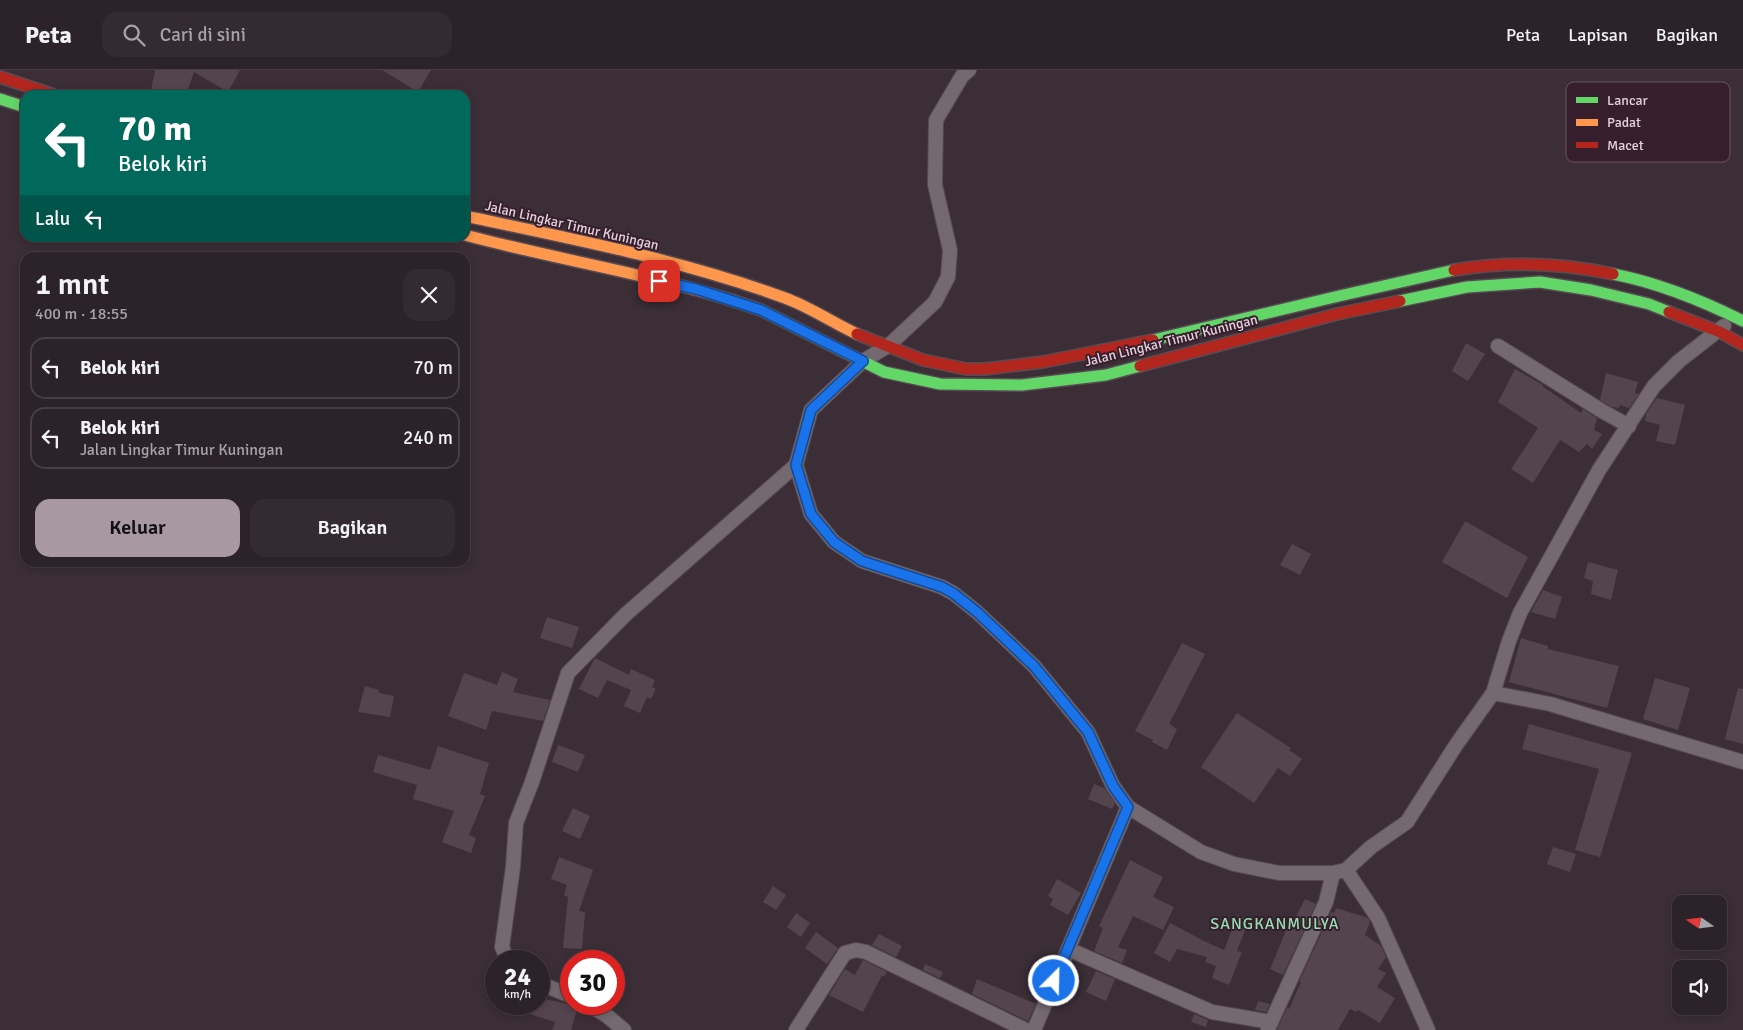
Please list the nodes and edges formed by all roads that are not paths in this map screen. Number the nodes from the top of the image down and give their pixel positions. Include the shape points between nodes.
1 (969, 70) edge
2 (0, 77) edge
3 (39, 90) edge
4 (0, 98) edge
5 (20, 105) edge
6 (470, 217) edge
7 (470, 236) edge
8 (1738, 318) edge
9 (1720, 332) junction
10 (1743, 345) edge
11 (888, 346) junction
12 (1498, 346) dead end
13 (863, 361) junction
14 (1629, 426) junction
15 (796, 465) junction
16 (1492, 693) junction
17 (1743, 762) edge
18 (1128, 807) junction
19 (1340, 872) junction
20 (1068, 949) junction
21 (503, 950) edge
22 (606, 1015) edge
23 (1269, 1026) edge
24 (624, 1030) edge
25 (796, 1030) edge
26 (1026, 1030) edge
27 (1034, 1030) edge
28 (1428, 1030) edge

1 - 11 street via 962,76 936,120 935,185 950,250 948,277 934,302
2 - 3 main road
4 - 5 main road
6 - 11 main road, Jalan Lingkar Timur Kuningan via 696,270 790,300
7 - 13 main road, Jalan Lingkar Timur Kuningan via 696,289 761,310
8 - 9 street
8 - 11 main road, Jalan Lingkar Timur Kuningan via 1671,289 1602,272 1551,264 1505,264 1458,270 1329,298 1137,345 988,369 959,368 925,361
9 - 10 main road, Jalan Lingkar Timur Kuningan
9 - 13 main road, Jalan Lingkar Timur Kuningan via 1649,304 1540,282 1467,287 1356,310 1106,375 1022,385 940,384 884,372
9 - 14 street via 1679,361 1654,386
11 - 13 street
12 - 14 street
13 - 15 street via 811,410
14 - 16 street via 1599,470 1520,614
15 - 18 street via 811,514 834,542 862,561 953,593 1034,666 1088,732 1113,786
15 - 21 street via 625,615 568,673 516,823
16 - 17 street via 1550,704
16 - 19 street via 1407,822
18 - 19 street via 1202,852 1234,864 1279,873
18 - 20 street
19 - 23 street
19 - 28 street via 1378,918
20 - 23 street via 1212,1012
20 - 27 street
22 - 24 street
25 - 26 street via 845,953 856,950

